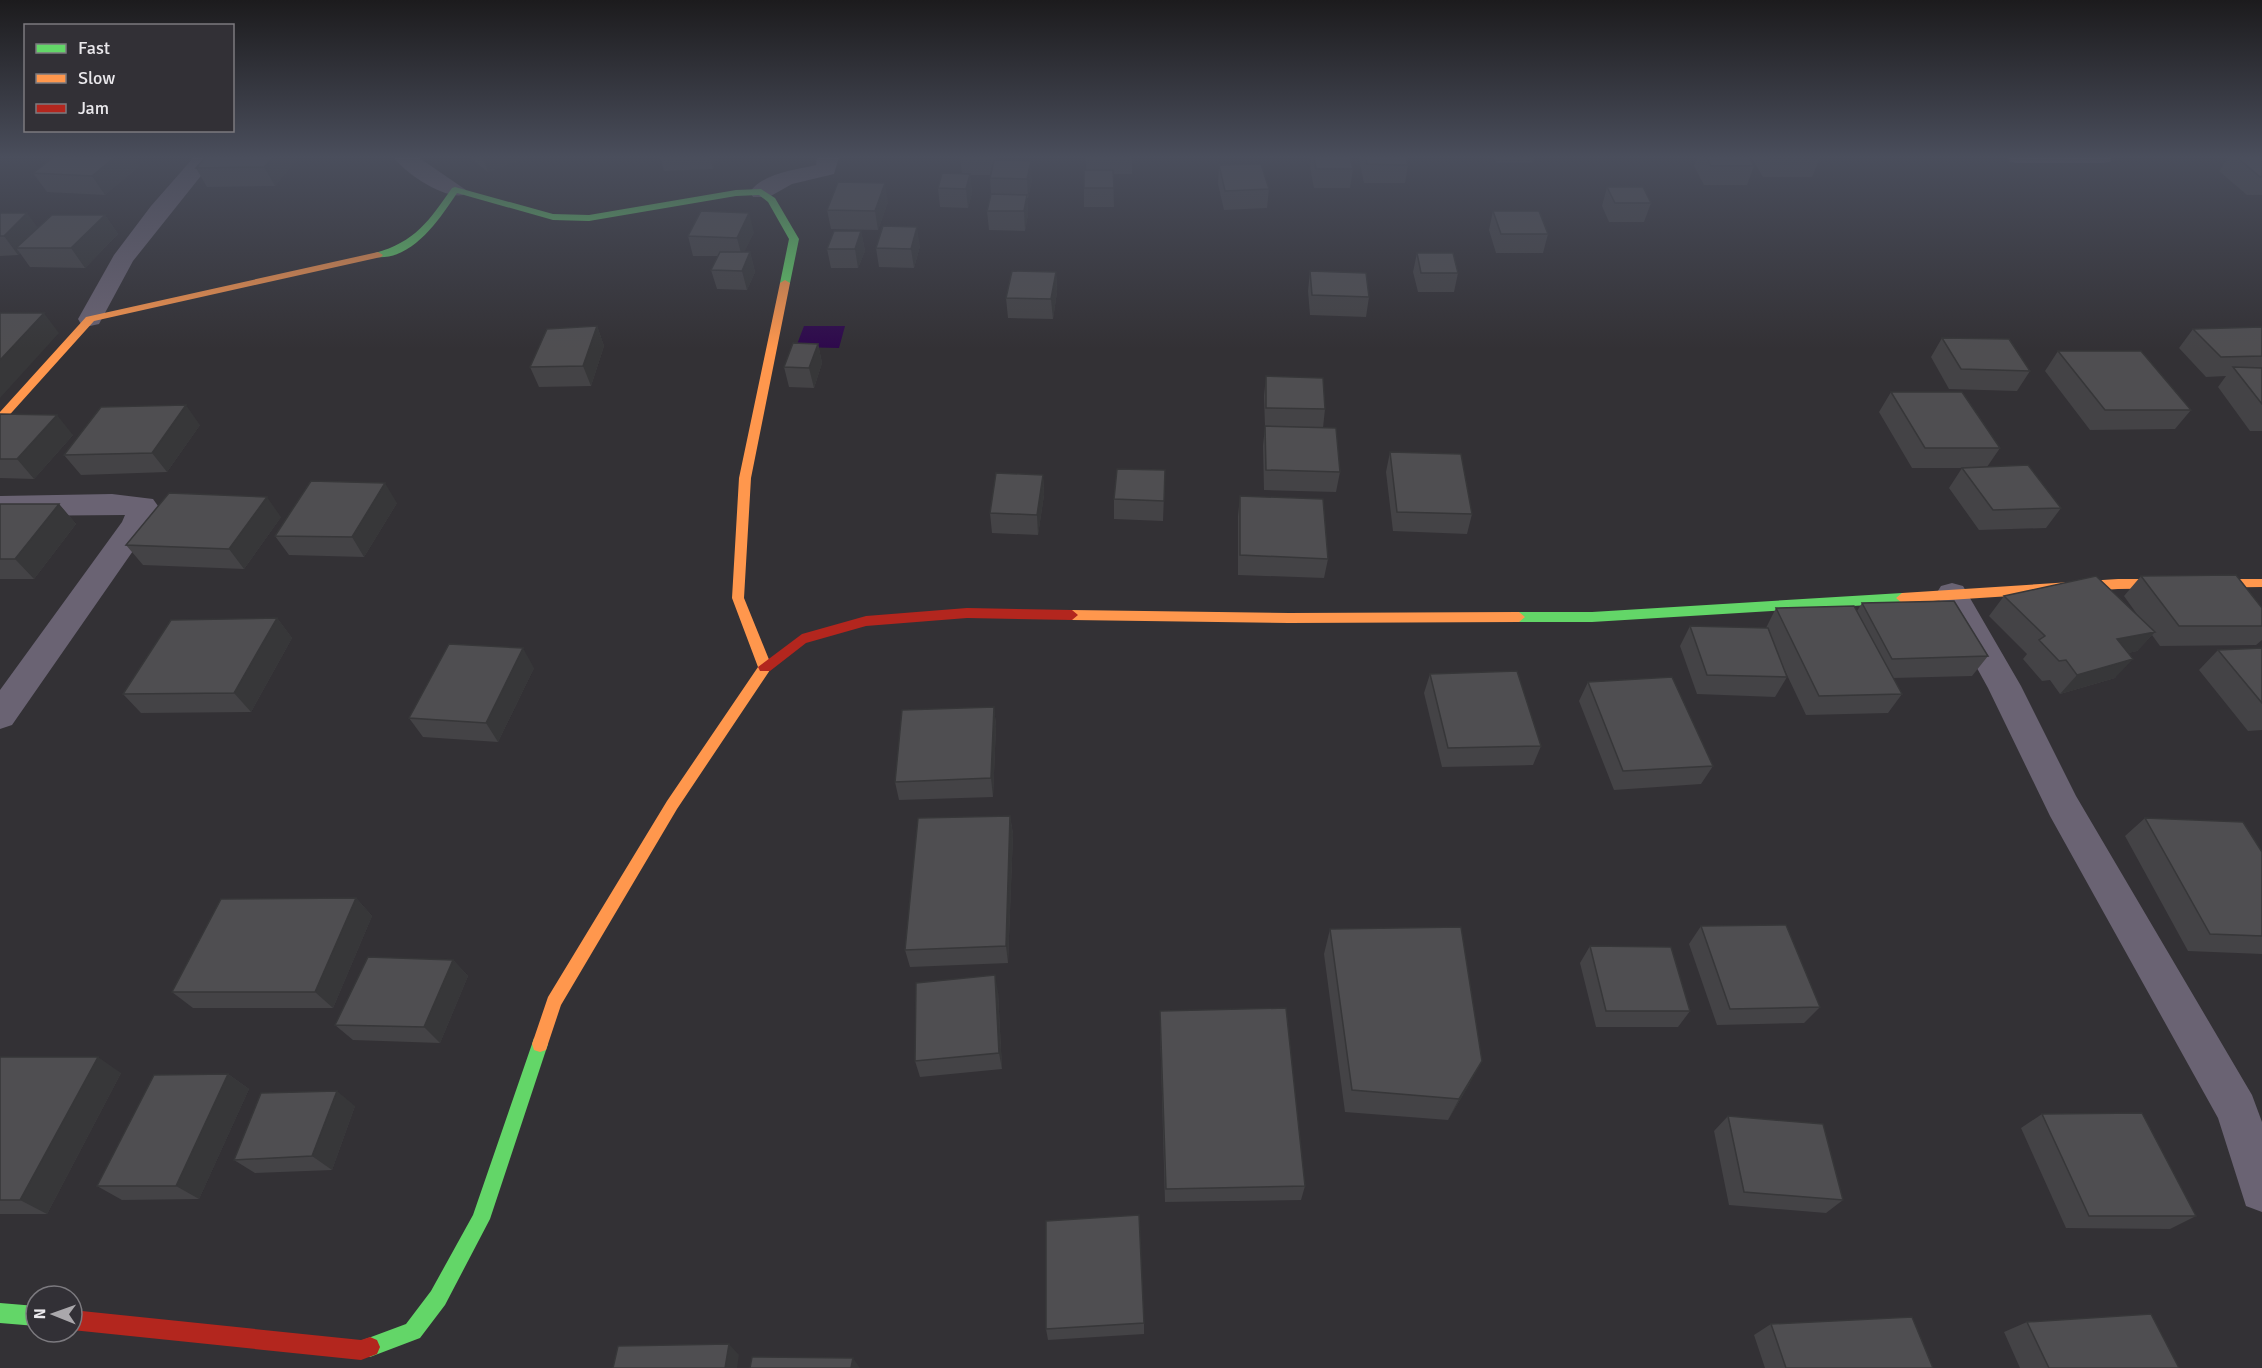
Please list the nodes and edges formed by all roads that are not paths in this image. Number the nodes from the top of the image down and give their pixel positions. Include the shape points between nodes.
1 (152, 221) edge
2 (433, 221) edge
3 (784, 221) edge
4 (90, 319) junction
5 (0, 418) edge
6 (0, 506) edge
7 (2262, 583) edge
8 (1952, 594) junction
9 (764, 667) junction
10 (0, 716) edge
11 (2262, 1190) edge
12 (0, 1312) edge
13 (24, 1315) edge
14 (84, 1321) edge

1 - 4 street via 122,260
2 - 4 main road via 401,250
3 - 9 main road via 794,239 745,478 738,598
4 - 5 main road
6 - 10 street via 143,506 136,525
7 - 8 main road via 2118,584
8 - 9 main road via 1592,617 968,613 866,621 802,639
8 - 11 street via 2004,686 2063,806 2237,1110
9 - 14 main road via 672,805 554,1002 481,1219 438,1298 413,1331 361,1350
12 - 13 main road

